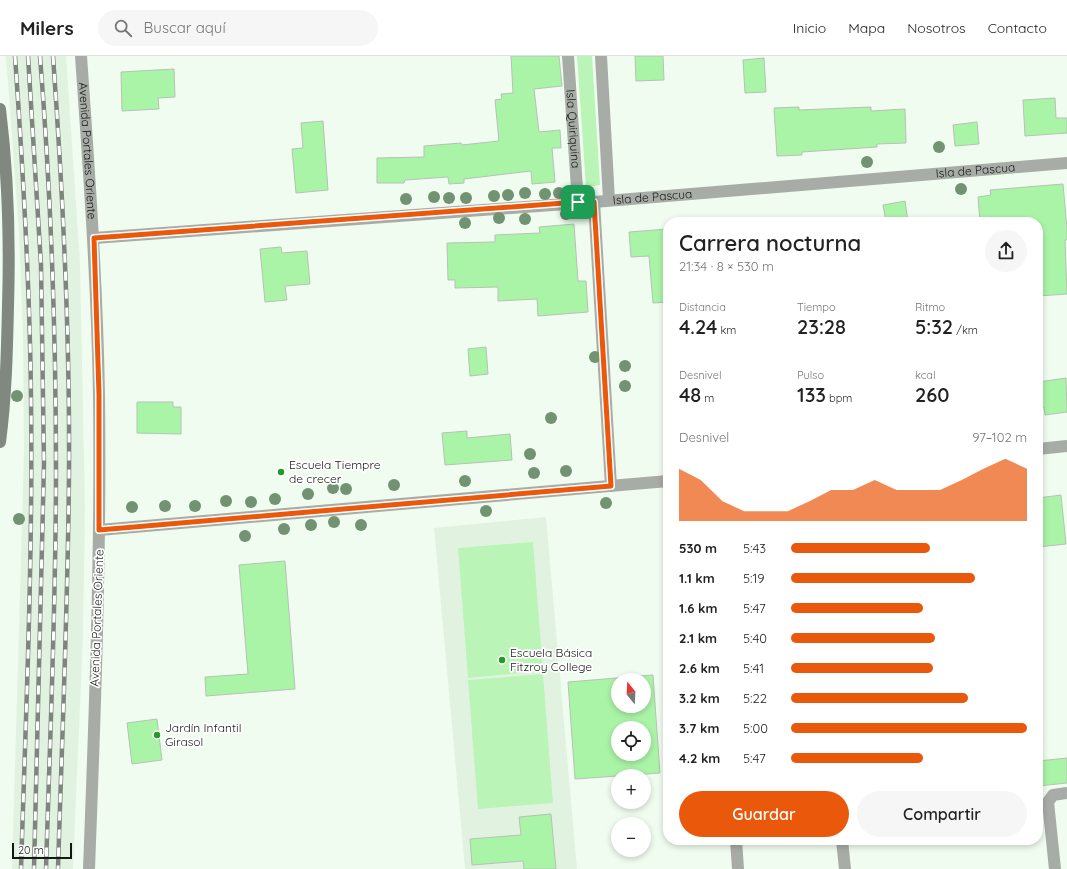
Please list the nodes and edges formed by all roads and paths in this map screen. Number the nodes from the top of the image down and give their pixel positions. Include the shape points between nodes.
1 (80, 56) edge
2 (568, 56) edge
3 (601, 56) edge
4 (0, 109) edge
5 (1067, 164) edge
6 (609, 200) junction
7 (578, 202) junction
8 (594, 202) junction
9 (94, 238) junction
10 (5, 249) edge
11 (0, 442) edge
12 (1067, 446) edge
13 (1043, 448) edge
14 (663, 481) edge
15 (611, 486) junction
16 (99, 530) junction
17 (1067, 793) edge
18 (736, 845) edge
19 (842, 845) edge
20 (89, 869) edge
21 (738, 869) edge
22 (844, 869) edge
23 (1055, 869) edge

1 - 9 street, Avenida Portales Oriente
2 - 7 street, Isla Quiriquina
3 - 6 street
4 - 10 main road via 5,159
5 - 6 street, Isla de Pascua
6 - 8 street, Isla de Pascua
7 - 8 street, Isla de Pascua
7 - 9 street, Isla de Pascua
8 - 15 street
9 - 16 street, Avenida Portales Oriente via 99,394
10 - 11 main road via 6,375
12 - 13 street
14 - 15 street
15 - 16 street
16 - 20 street, Avenida Portales Oriente
17 - 23 street via 1053,795 1048,802
18 - 21 street
19 - 22 street

